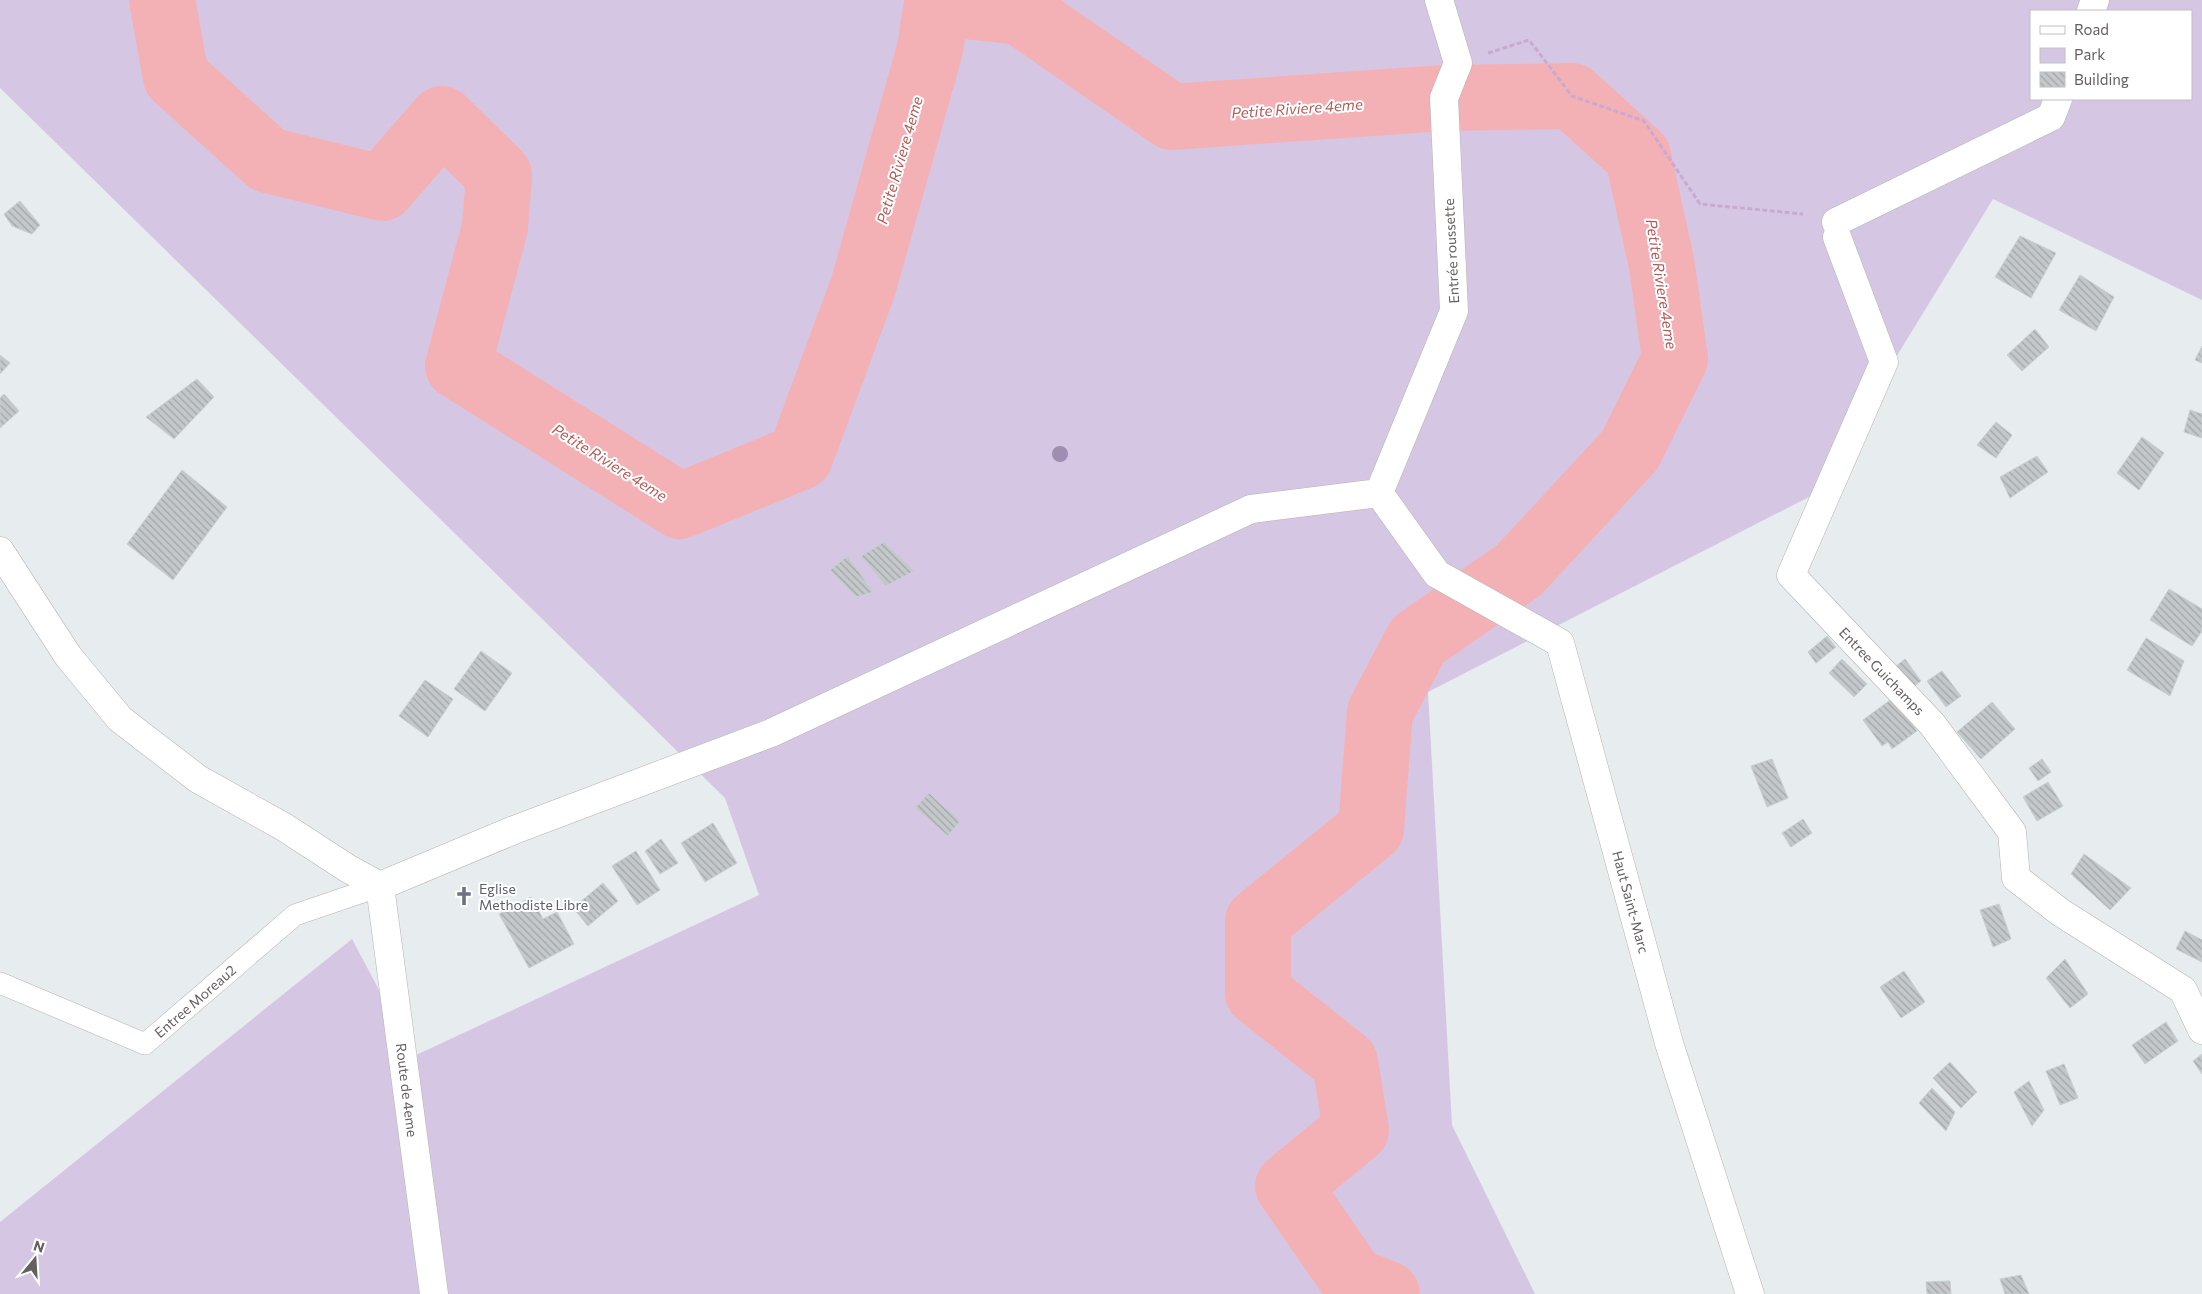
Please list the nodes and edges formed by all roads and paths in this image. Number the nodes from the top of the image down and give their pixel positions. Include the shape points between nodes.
1 (1439, 0) edge
2 (1458, 63) junction
3 (2058, 100) edge
4 (1837, 230) junction
5 (1379, 493) junction
6 (2, 560) edge
7 (380, 886) junction
8 (0, 983) edge
9 (2202, 1030) edge
10 (434, 1294) edge
11 (1750, 1294) edge

1 - 2 street
2 - 4 path via 1528,40 1572,96 1644,121 1700,204 1803,214
2 - 5 street, Entrée roussette via 1444,98 1454,311
3 - 4 street via 2051,116
4 - 9 street, Entree Guichamps via 1884,362 1791,575 1932,724 1984,793 2012,832 2016,878 2060,912 2183,990
5 - 7 street via 1251,509 771,733 514,830
5 - 11 street, Haut Saint-Marc via 1437,574 1560,643 1669,1043
6 - 7 street via 68,656 120,719 198,779
7 - 8 lane, Entree Moreau2 via 295,914 145,1044
7 - 10 street, Route de 4eme

